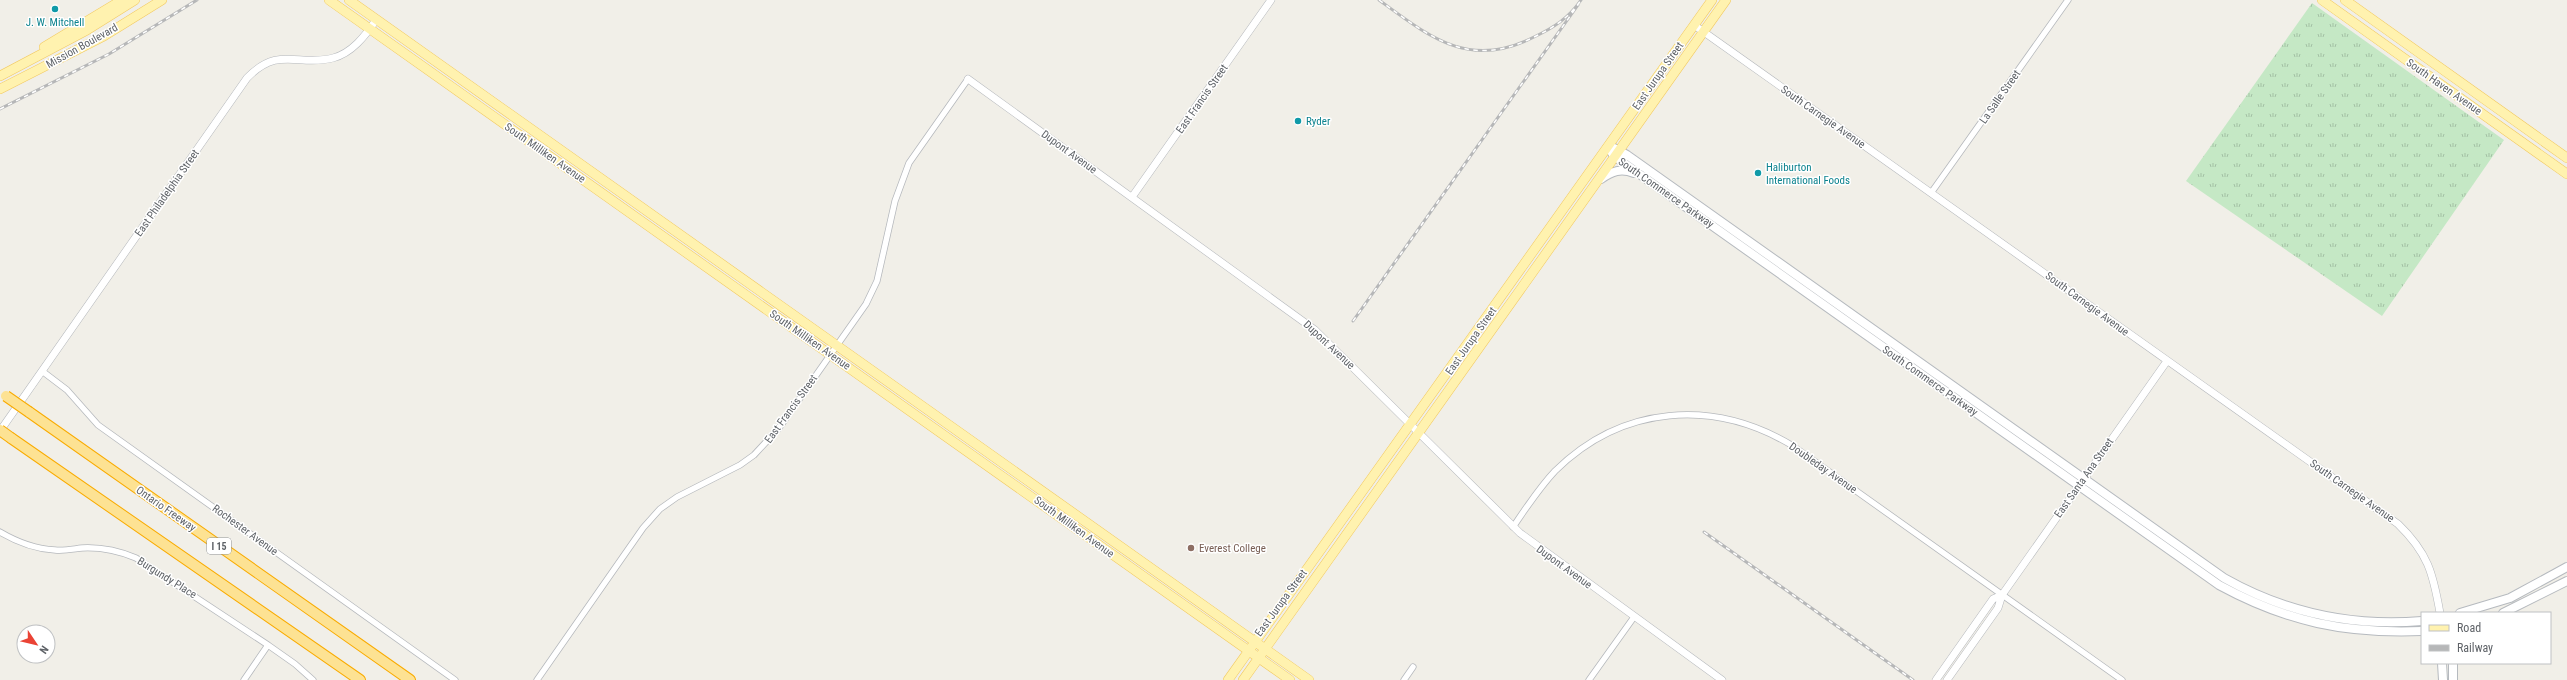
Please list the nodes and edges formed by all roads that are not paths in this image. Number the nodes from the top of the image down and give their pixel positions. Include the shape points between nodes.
1 (122, 0) edge
2 (135, 0) edge
3 (151, 0) edge
4 (162, 0) edge
5 (329, 0) edge
6 (349, 0) edge
7 (1271, 0) edge
8 (1712, 0) edge
9 (1726, 0) edge
10 (2068, 0) edge
11 (2322, 0) edge
12 (2345, 0) edge
13 (376, 20) junction
14 (1694, 25) junction
15 (370, 29) junction
16 (1703, 32) junction
17 (0, 70) edge
18 (0, 76) edge
19 (968, 79) joint
20 (4, 87) edge
21 (1608, 147) junction
22 (1616, 153) junction
23 (2567, 158) edge
24 (580, 165) junction
25 (574, 173) junction
26 (2567, 174) edge
27 (1642, 176) junction
28 (1594, 184) junction
29 (1931, 193) junction
30 (1132, 197) junction
31 (837, 346) junction
32 (831, 354) junction
33 (2167, 361) junction
34 (42, 371) junction
35 (3, 394) edge
36 (1412, 424) junction
37 (0, 430) edge
38 (1419, 432) junction
39 (2081, 483) junction
40 (1513, 527) junction
41 (0, 532) edge
42 (2567, 567) edge
43 (2567, 581) edge
44 (2002, 595) junction
45 (2440, 612) edge
46 (2463, 612) edge
47 (2505, 612) edge
48 (1634, 616) junction
49 (2421, 621) edge
50 (2421, 631) edge
51 (1254, 641) junction
52 (268, 645) junction
53 (1265, 648) junction
54 (1248, 650) junction
55 (1258, 658) junction
56 (2442, 664) edge
57 (2453, 664) edge
58 (1413, 667) dead end
59 (244, 680) edge
60 (313, 680) edge
61 (360, 680) edge
62 (410, 680) edge
63 (455, 680) edge
64 (537, 680) edge
65 (1228, 680) edge
66 (1243, 680) edge
67 (1290, 680) edge
68 (1309, 680) edge
69 (1404, 680) edge
70 (1588, 680) edge
71 (1722, 680) edge
72 (1936, 680) edge
73 (1947, 680) edge
74 (2122, 680) edge
75 (2443, 680) edge
76 (2453, 680) edge

1 - 17 main road, Mission Boulevard
2 - 18 main road via 87,30
3 - 20 main road
4 - 20 main road, Mission Boulevard via 104,36
5 - 15 main road, South Milliken Avenue
6 - 13 main road, South Milliken Avenue
7 - 30 street, East Francis Street
8 - 14 main road, East Jurupa Street
9 - 16 main road, East Jurupa Street
10 - 29 street, La Salle Street
11 - 26 main road, South Haven Avenue
12 - 23 main road, South Haven Avenue
13 - 15 street, East Philadelphia Street
13 - 24 main road, South Milliken Avenue
14 - 16 street, South Carnegie Avenue
14 - 21 main road, East Jurupa Street
15 - 25 main road, South Milliken Avenue
15 - 34 street, East Philadelphia Street via 351,49 339,56 318,60 281,58 255,70 247,78
16 - 22 main road, East Jurupa Street
16 - 29 street, South Carnegie Avenue
19 - 30 street, Dupont Avenue
19 - 31 street, East Francis Street via 910,163 895,201 877,281 866,304
21 - 22 main road, South Commerce Parkway
21 - 36 main road, East Jurupa Street
22 - 27 main road, South Commerce Parkway
22 - 28 main road, East Jurupa Street
22 - 39 main road, South Commerce Parkway
24 - 25 main road
24 - 31 main road, South Milliken Avenue
25 - 32 main road, South Milliken Avenue
27 - 28 main road via 1621,170 1610,172
27 - 39 main road, South Commerce Parkway
28 - 38 main road, East Jurupa Street
29 - 33 street, South Carnegie Avenue
30 - 36 street, Dupont Avenue via 1315,330
31 - 32 street, East Francis Street
31 - 51 main road, South Milliken Avenue
32 - 54 main road, South Milliken Avenue
32 - 64 street, East Francis Street via 779,428 754,455 726,474 677,497 643,528
33 - 39 street, East Santa Ana Street
33 - 45 street, South Carnegie Avenue via 2398,524 2418,546 2428,562
34 - 37 street, East Philadelphia Street
34 - 63 street, Rochester Avenue via 67,390 98,425
35 - 62 highway, Ontario Freeway / I 15, bridge
36 - 38 street, Dupont Avenue
36 - 51 main road, East Jurupa Street
37 - 61 highway, I 15, bridge
38 - 40 street, Dupont Avenue
38 - 53 main road, East Jurupa Street
39 - 44 street, East Santa Ana Street
39 - 49 main road, South Commerce Parkway via 2224,578 2263,598 2297,610 2350,621
39 - 50 main road, South Commerce Parkway via 2219,585 2259,606 2295,619 2357,631
40 - 44 street, Doubleday Avenue via 1554,472 1585,446 1603,436 1620,428 1659,417 1718,417 1757,427 1792,446
40 - 48 street, Dupont Avenue via 1551,558
41 - 52 street, Burgundy Place via 28,546 56,550 104,549 136,558
42 - 46 main road via 2510,598
43 - 47 main road
44 - 72 street, East Santa Ana Street via 1993,599
44 - 73 street, East Santa Ana Street via 1998,608
44 - 74 street, Doubleday Avenue
48 - 70 street
48 - 71 street, Dupont Avenue
51 - 53 main road, South Milliken Avenue
51 - 54 main road, East Jurupa Street
52 - 59 street
52 - 60 street, Burgundy Place
53 - 55 main road, East Jurupa Street
53 - 68 main road, South Milliken Avenue
54 - 55 main road, South Milliken Avenue
54 - 65 main road, East Jurupa Street
55 - 66 main road, East Jurupa Street
55 - 67 main road, South Milliken Avenue
56 - 75 main road
57 - 76 main road
58 - 69 street

